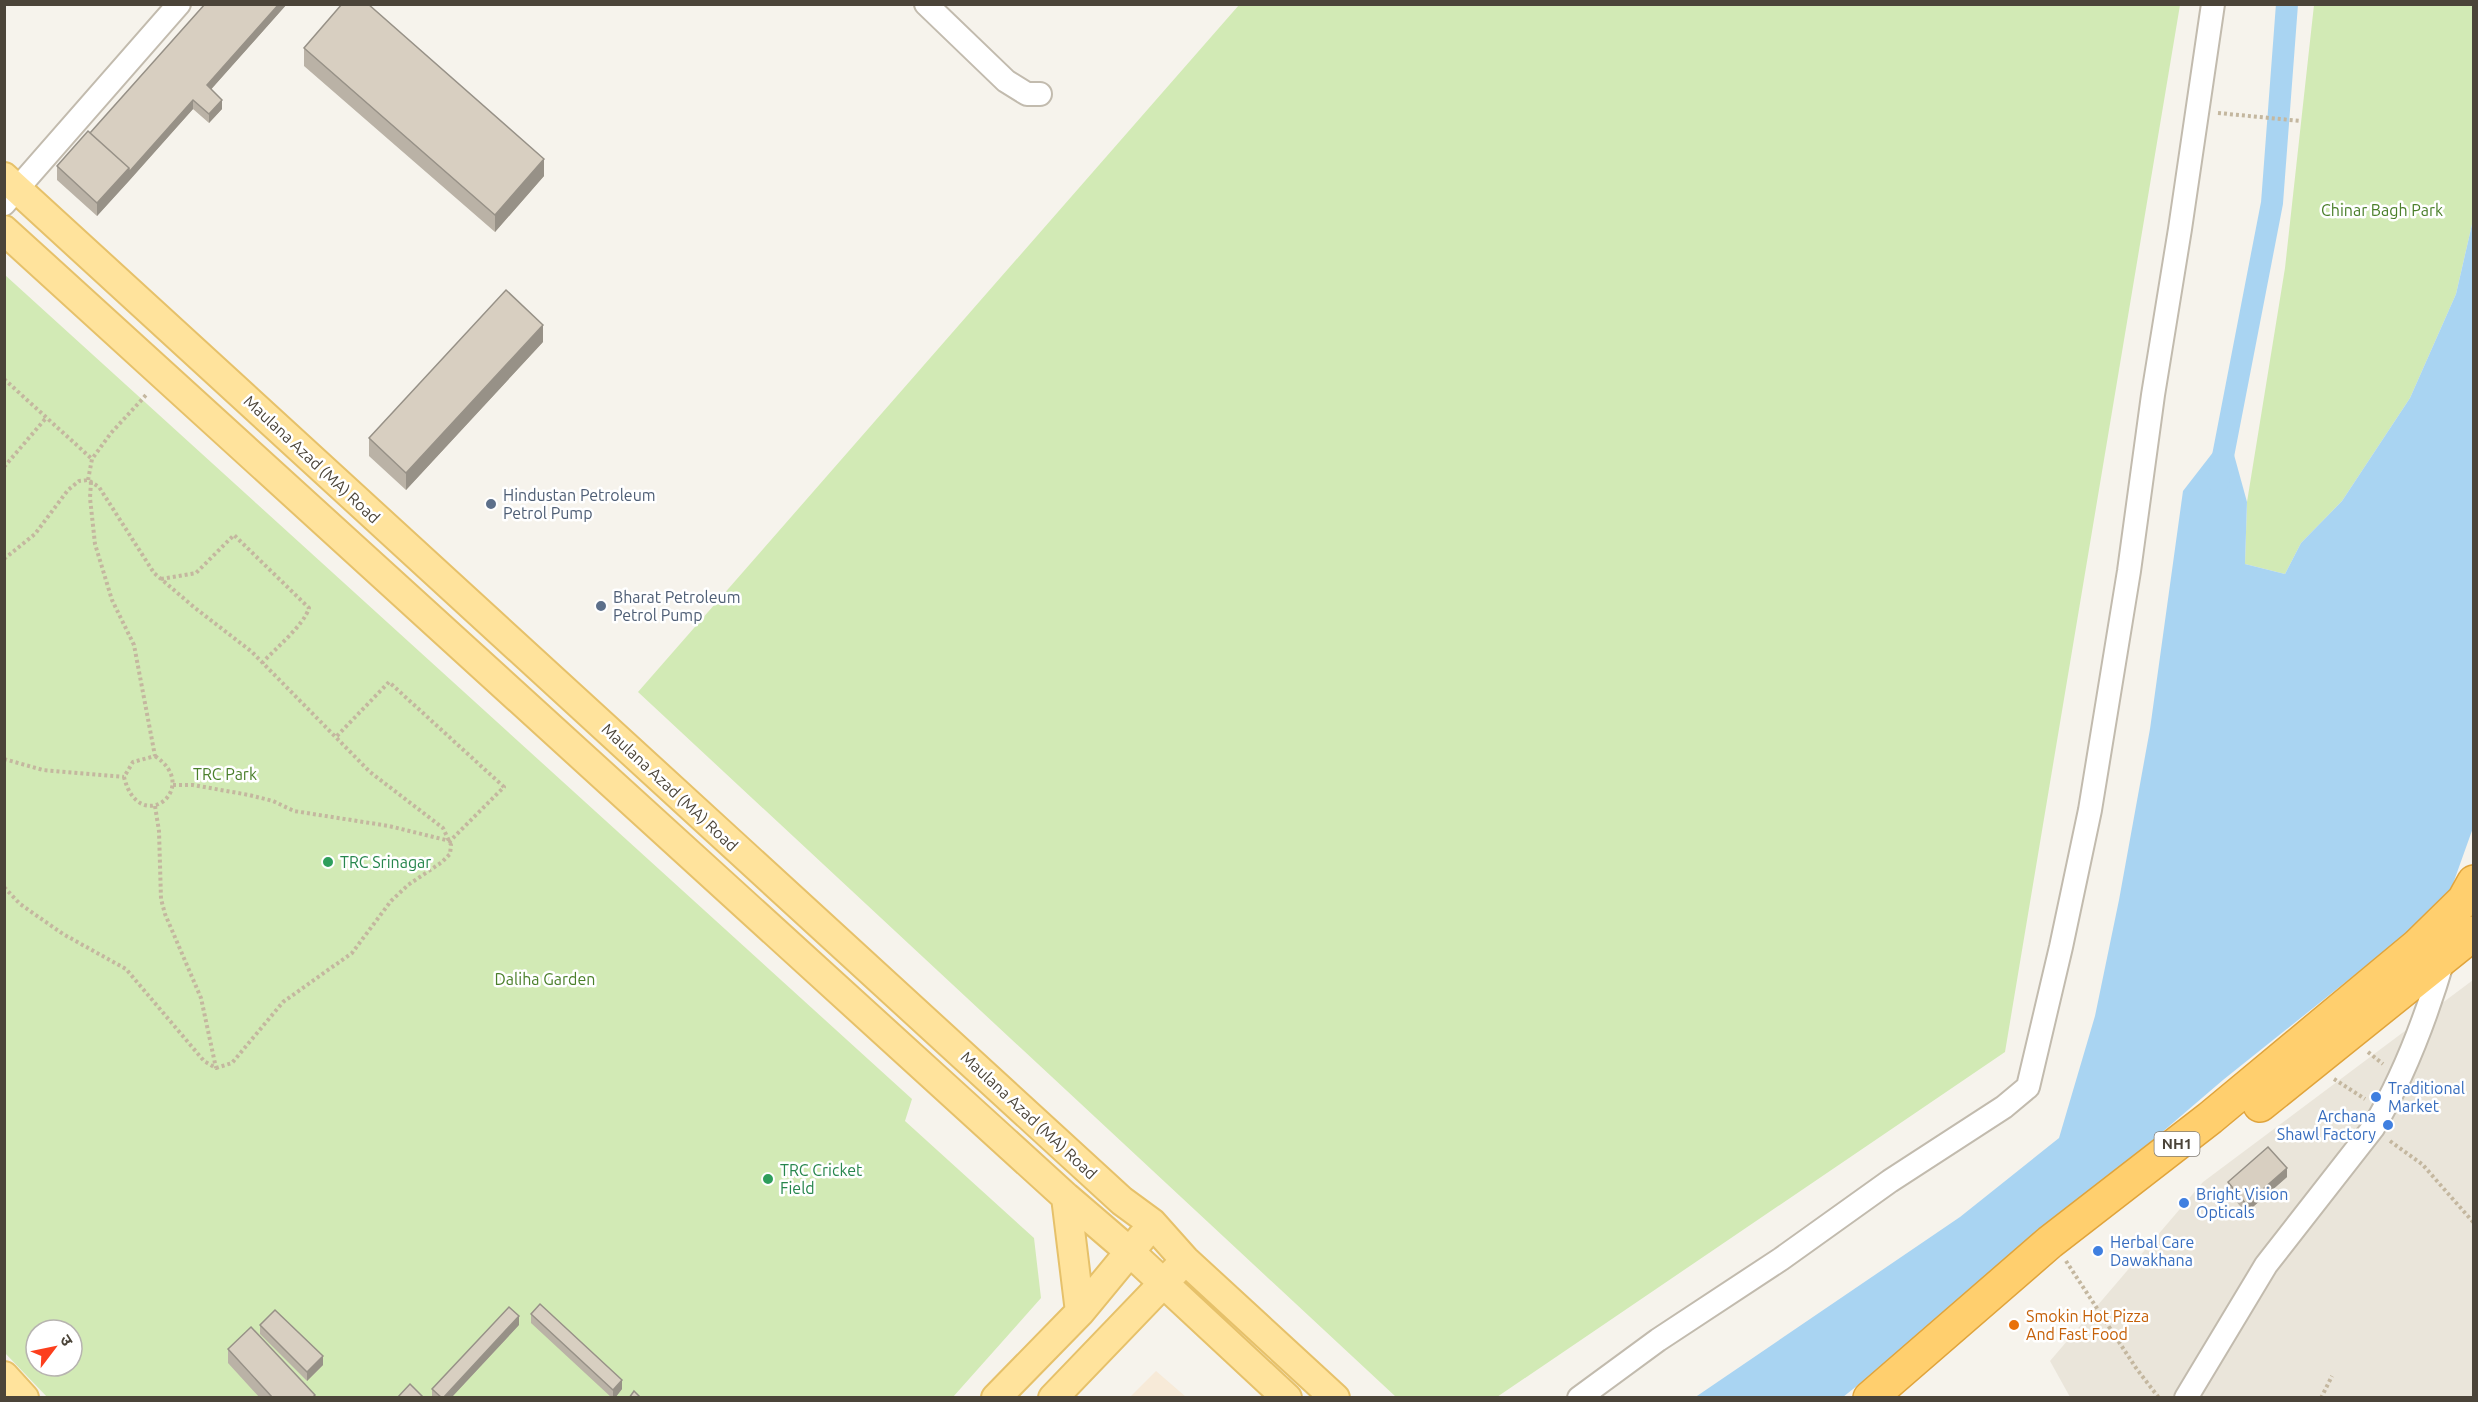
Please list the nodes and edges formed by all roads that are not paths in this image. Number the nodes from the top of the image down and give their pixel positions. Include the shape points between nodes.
1 (179, 4) edge
2 (926, 4) edge
3 (2213, 4) edge
4 (1040, 94) dead end
5 (9, 190) edge
6 (4, 230) edge
7 (2474, 882) edge
8 (2474, 933) edge
9 (2445, 955) junction
10 (1066, 1197) junction
11 (1152, 1223) junction
12 (1130, 1252) junction
13 (1185, 1260) junction
14 (1164, 1284) junction
15 (1080, 1312) junction
16 (4, 1376) edge
17 (24, 1398) edge
18 (996, 1398) edge
19 (1053, 1398) edge
20 (1287, 1398) edge
21 (1335, 1398) edge
22 (1579, 1398) edge
23 (1870, 1398) edge
24 (1905, 1398) edge
25 (2186, 1398) edge

1 - 5 street
2 - 4 street via 1006,81 1027,94
3 - 22 street via 2090,810 2028,1087
5 - 11 main road, Maulana Azad (MA) Road via 1122,1201
6 - 10 main road, Maulana Azad (MA) Road
7 - 23 highway, NH1 via 2458,907 2417,946 2210,1118 2050,1242
8 - 9 highway, NH1
9 - 24 highway, NH1 via 2312,1065 2064,1258
9 - 25 street via 2433,996 2378,1119 2266,1266
10 - 12 main road, Maulana Azad (MA) Road
10 - 15 main road
11 - 12 main road
11 - 13 main road, Maulana Azad (MA) Road
12 - 14 main road, Maulana Azad (MA) Road
12 - 15 main road
13 - 14 main road
13 - 21 main road, Maulana Azad (MA) Road
14 - 19 main road
14 - 20 main road, Maulana Azad (MA) Road
15 - 18 main road
16 - 17 main road

